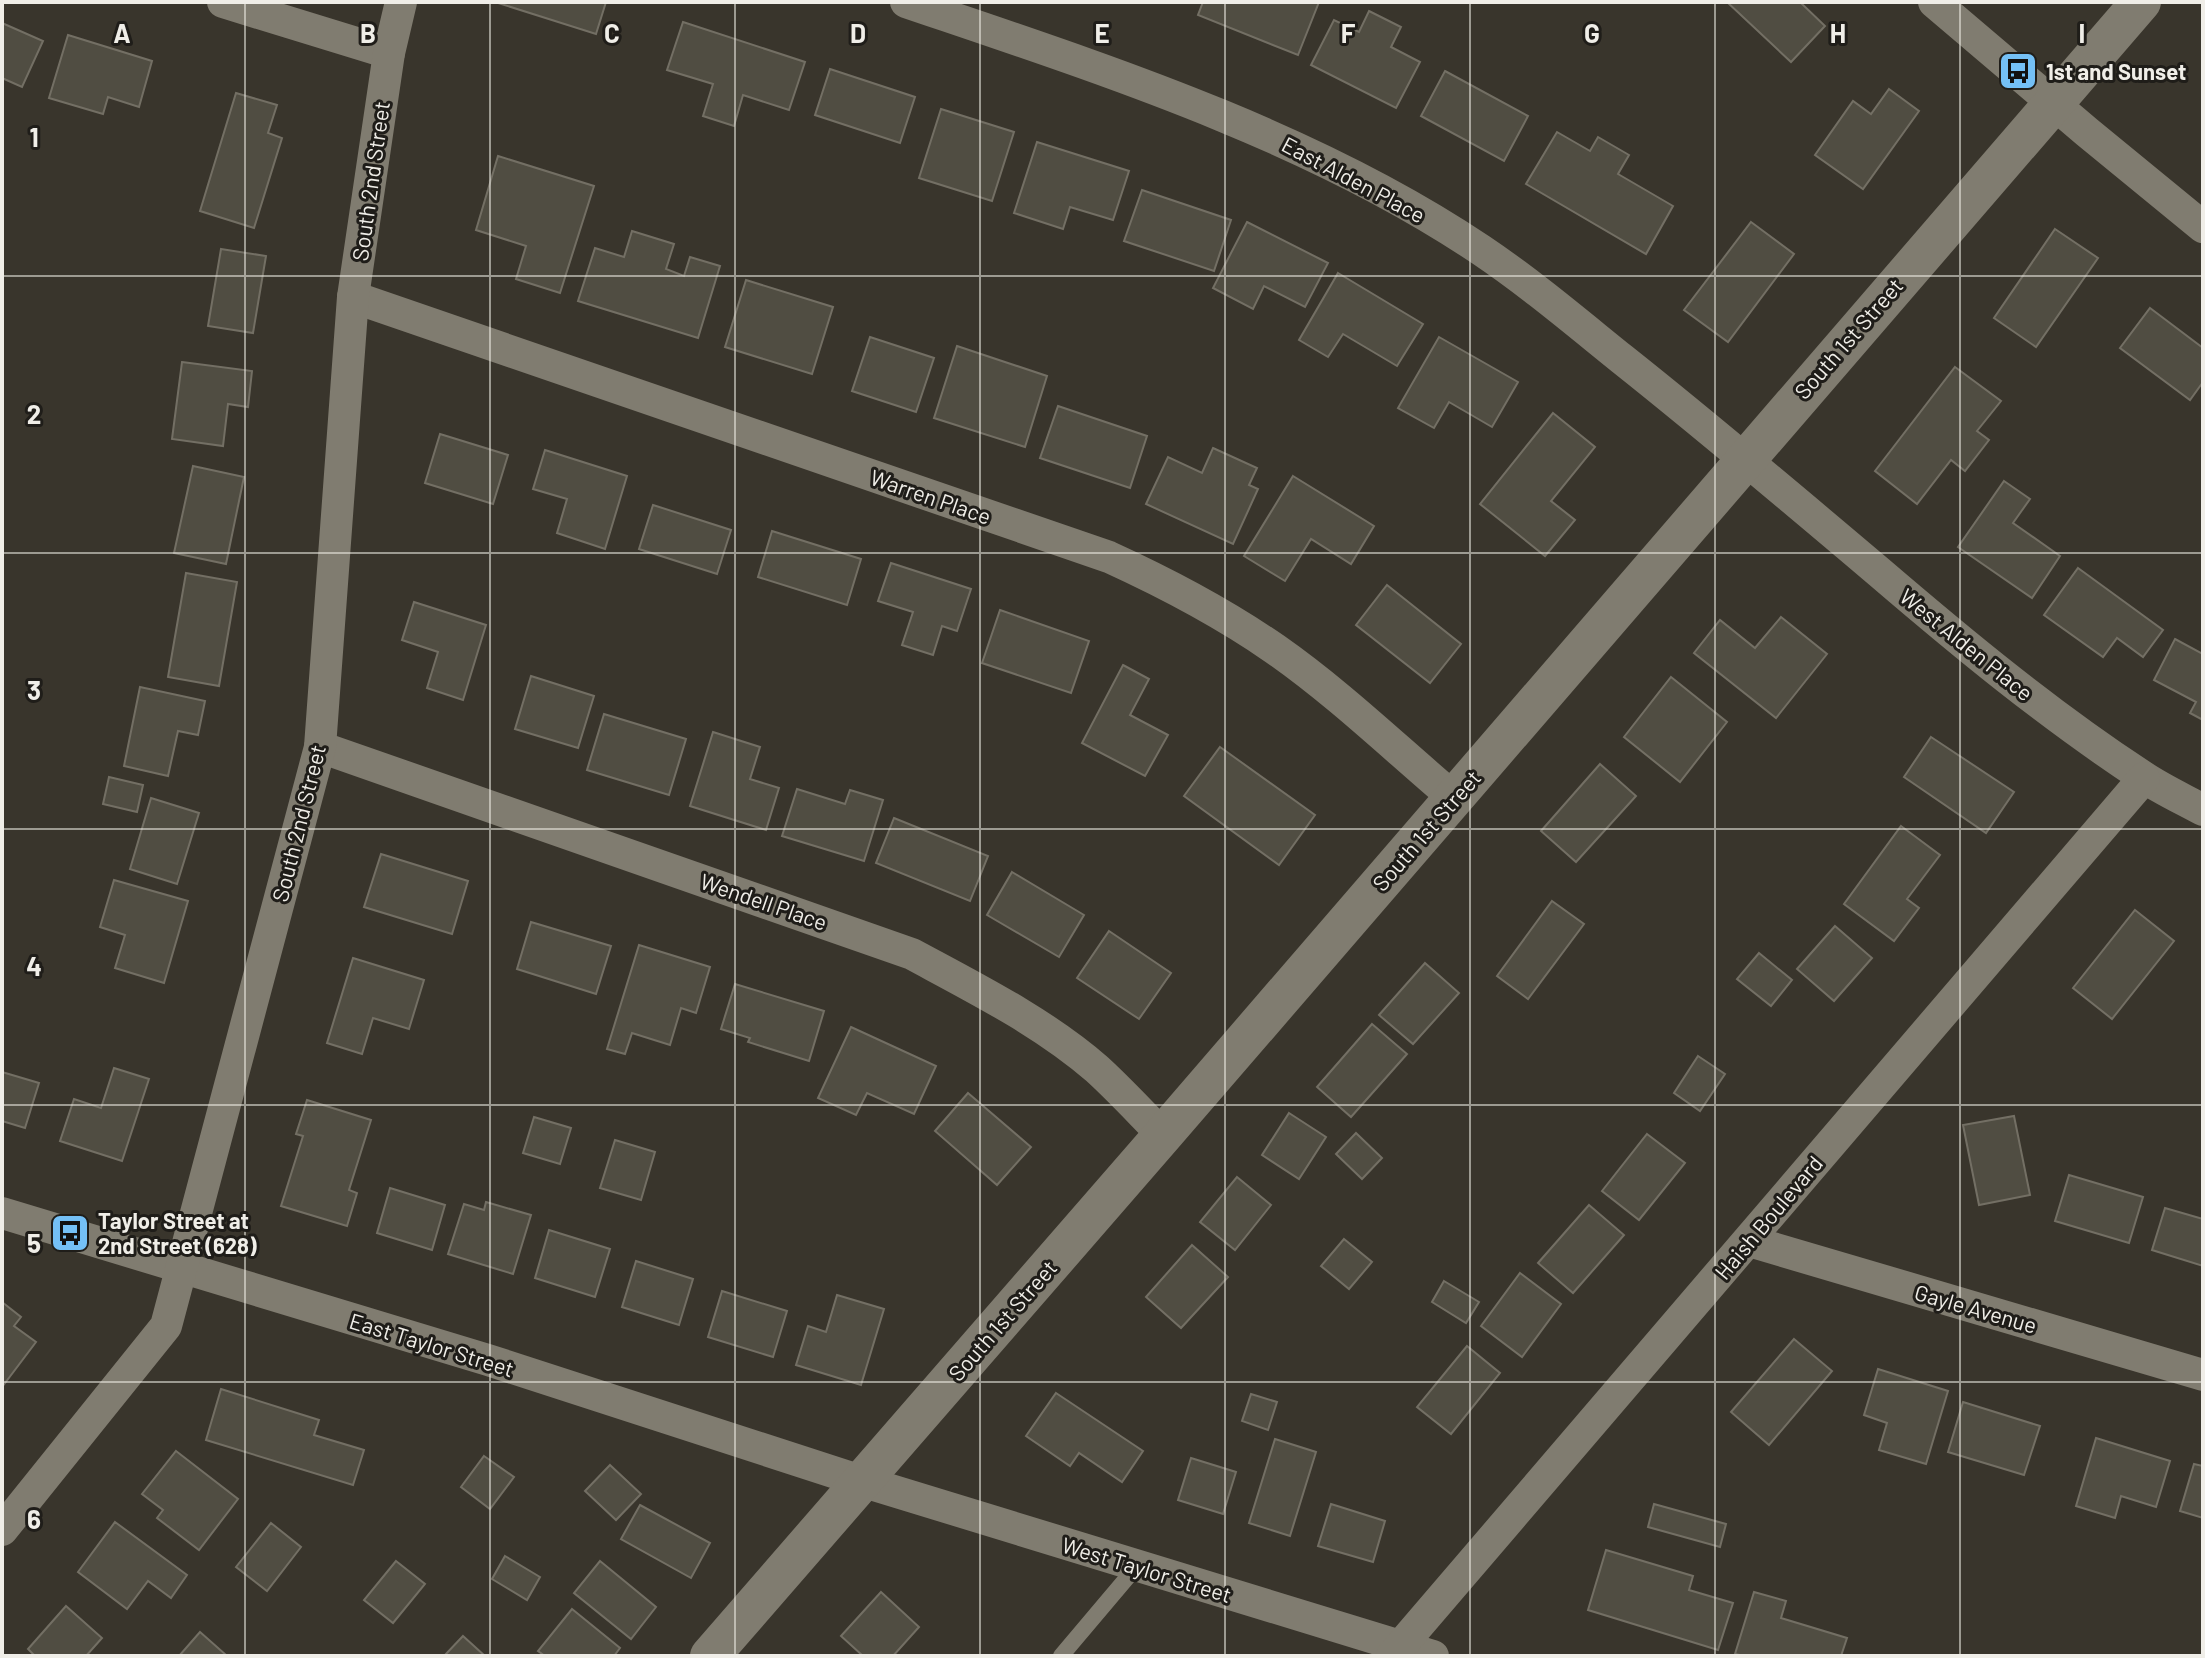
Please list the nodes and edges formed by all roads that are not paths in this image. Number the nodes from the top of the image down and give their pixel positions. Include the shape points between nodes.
1 (223, 2) edge
2 (401, 2) edge
3 (906, 2) edge
4 (1934, 2) edge
5 (2141, 2) edge
6 (389, 53) junction
7 (2053, 101) junction
8 (2203, 227) edge
9 (353, 297) junction
10 (1745, 458) junction
11 (320, 747) junction
12 (2144, 778) junction
13 (1454, 798) junction
14 (2203, 810) edge
15 (1163, 1135) junction
16 (2, 1213) edge
17 (1749, 1241) junction
18 (181, 1268) junction
19 (2203, 1375) edge
20 (861, 1481) junction
21 (2, 1530) edge
22 (1137, 1566) junction
23 (1396, 1651) edge
24 (710, 1656) edge
25 (1061, 1656) edge
26 (1433, 1656) edge

1 - 6 street
2 - 6 street, South 2nd Street
3 - 10 street, East Alden Place via 1075,59 1290,144 1388,194 1522,279
4 - 7 street
5 - 7 street, South 1st Street
6 - 9 street, South 2nd Street
7 - 8 street
7 - 10 street, South 1st Street
9 - 11 street, South 2nd Street
9 - 13 street, Warren Place via 1152,576 1275,649
10 - 12 street, West Alden Place via 1965,646
10 - 13 street, South 1st Street
11 - 15 street, Wendell Place via 912,954 1055,1038 1096,1068
11 - 18 street, South 2nd Street
12 - 14 street, West Alden Place
12 - 17 street, Haish Boulevard
13 - 15 street, South 1st Street
15 - 20 street, South 1st Street
16 - 18 street, East Taylor Street
17 - 19 street, Gayle Avenue
17 - 23 street, Haish Boulevard
18 - 20 street, East Taylor Street
18 - 21 street, South 2nd Street via 166,1326
20 - 22 street, West Taylor Street
20 - 24 street, South 1st Street
22 - 23 street, West Taylor Street
22 - 25 lane
23 - 26 street, West Taylor Street

